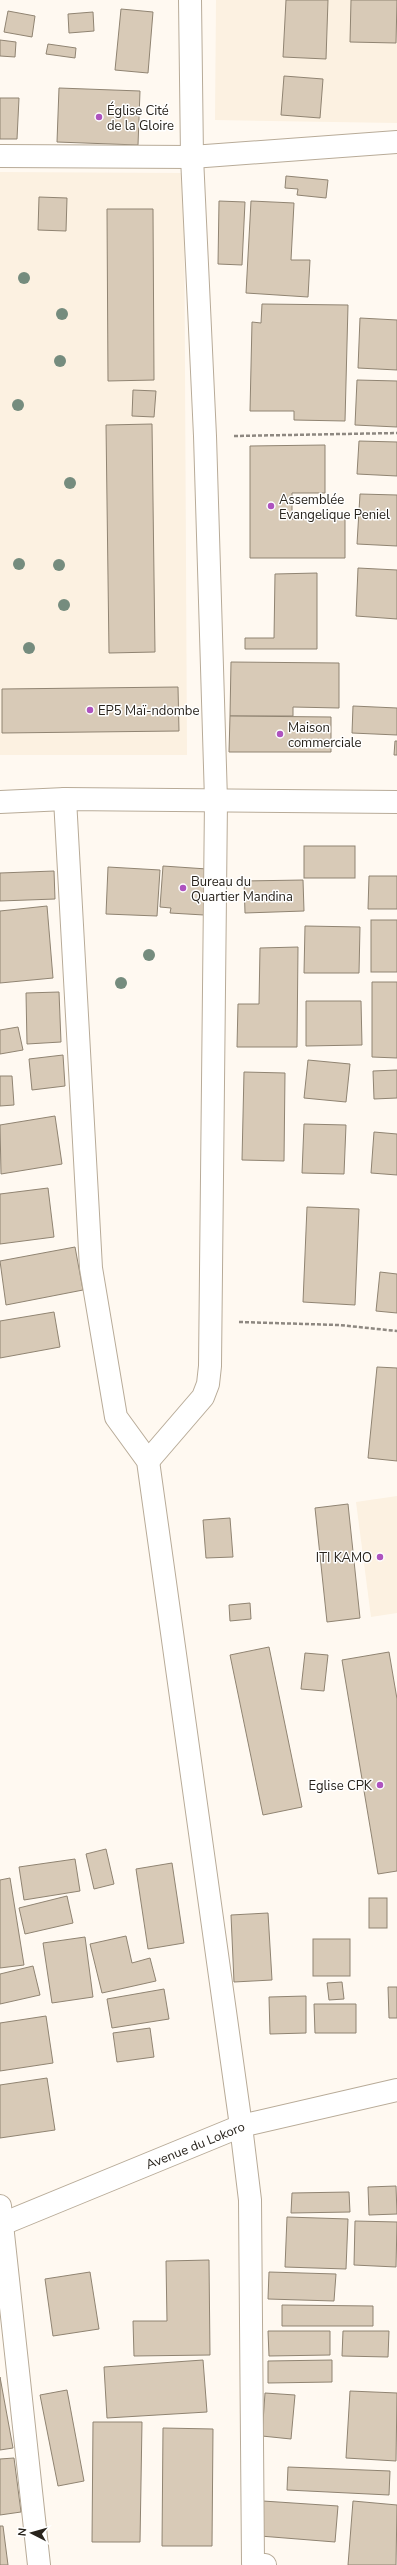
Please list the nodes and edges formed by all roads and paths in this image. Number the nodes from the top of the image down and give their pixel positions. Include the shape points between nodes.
1 (190, 0) edge
2 (397, 142) edge
3 (0, 156) edge
4 (192, 157) junction
5 (397, 433) edge
6 (205, 436) junction
7 (65, 799) junction
8 (216, 800) junction
9 (0, 802) edge
10 (397, 802) edge
11 (209, 1322) junction
12 (397, 1331) edge
13 (148, 1461) junction
14 (397, 2090) edge
15 (241, 2126) junction
16 (1, 2218) edge
17 (39, 2565) edge
18 (265, 2565) edge

1 - 4 street
2 - 4 street
3 - 4 street
4 - 6 street
5 - 6 path
6 - 8 street
7 - 8 street
7 - 9 street
7 - 13 street via 92,1268 116,1417
8 - 10 street
8 - 11 street
11 - 12 path via 339,1325
11 - 13 street via 210,1366 208,1384 203,1397
13 - 15 street
14 - 15 street, Avenue du Lokoro
15 - 16 street, Avenue du Lokoro
15 - 18 street via 250,2200 253,2563
16 - 17 street

